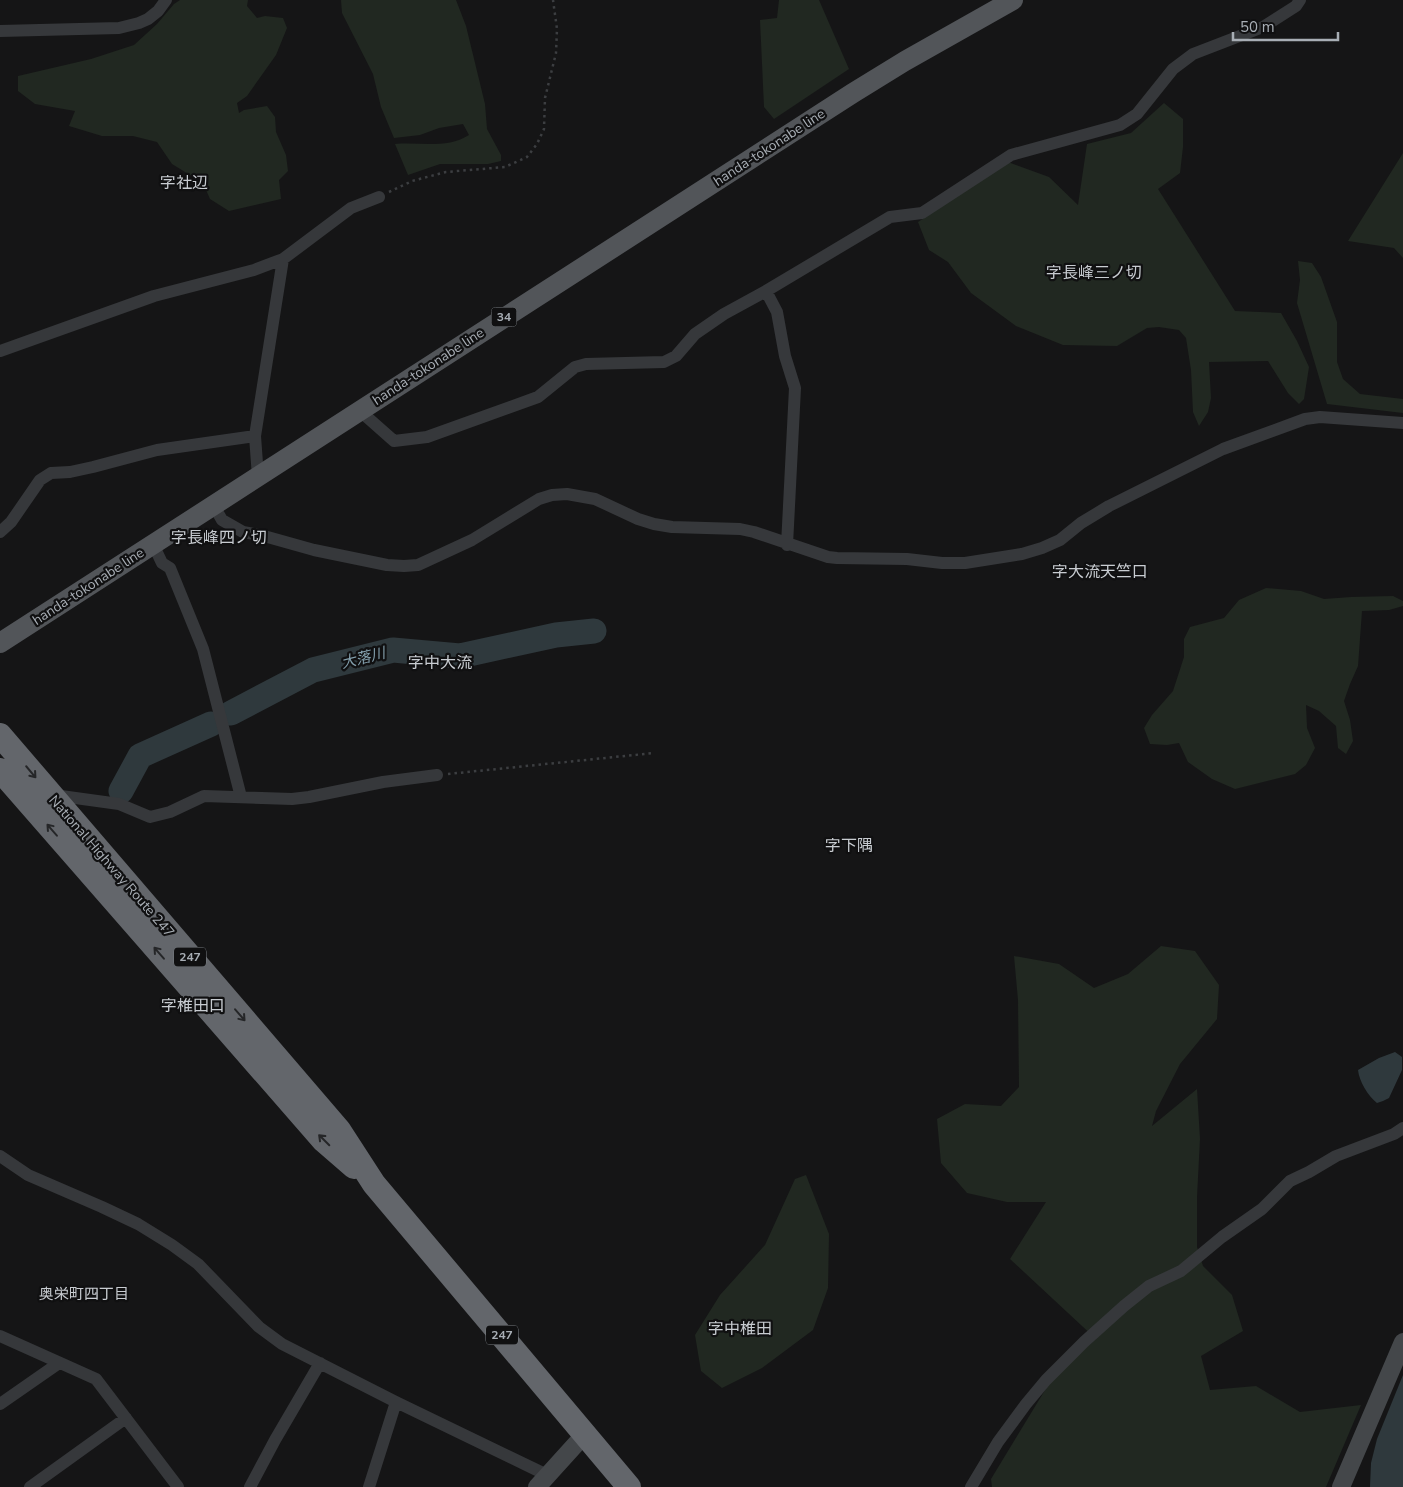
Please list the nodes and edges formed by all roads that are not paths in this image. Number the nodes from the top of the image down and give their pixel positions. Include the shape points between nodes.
1 (166, 0) edge
2 (1013, 0) edge
3 (1300, 0) edge
4 (0, 31) edge
5 (379, 197) road end
6 (283, 259) junction
7 (766, 291) junction
8 (1, 347) edge
9 (359, 410) junction
10 (1403, 424) edge
11 (256, 436) junction
12 (258, 477) junction
13 (214, 506) junction
14 (0, 532) edge
15 (154, 544) junction
16 (787, 544) junction
17 (0, 643) edge
18 (0, 735) edge
19 (0, 770) edge
20 (437, 775) road end
21 (241, 797) junction
22 (55, 800) junction
23 (1403, 1128) edge
24 (0, 1156) edge
25 (374, 1184) junction
26 (0, 1336) edge
27 (1403, 1342) edge
28 (320, 1362) junction
29 (59, 1363) junction
30 (396, 1402) junction
31 (0, 1404) edge
32 (126, 1418) junction
33 (585, 1434) junction
34 (542, 1481) edge
35 (177, 1486) edge
36 (30, 1487) edge
37 (250, 1487) edge
38 (369, 1487) edge
39 (629, 1487) edge
40 (970, 1487) edge
41 (1341, 1487) edge

1 - 4 street via 151,17 132,25 105,29
2 - 9 main road, handa-tokonabe line / 34 via 905,61
3 - 7 street via 1263,27 1193,54 1173,70 1137,114 1120,125 1011,155 922,213 890,217
5 - 6 street via 352,208
6 - 8 street via 254,270 154,296
6 - 11 street
7 - 9 street via 695,334 676,356 664,362 586,364 538,397 426,437 394,441
7 - 16 street via 777,312 784,356 795,388
9 - 12 main road, handa-tokonabe line / 34
10 - 16 street via 1320,417 1306,419 1223,449 1109,506 1060,540 1022,554 965,563 942,563 828,557
11 - 12 street
11 - 14 street via 157,450 70,472 50,473 40,480 11,522
12 - 13 main road, handa-tokonabe line / 34
13 - 15 main road, handa-tokonabe line / 34
13 - 16 street via 222,520 243,532 387,565 418,565 472,540 539,499 567,494 595,499 638,520 654,524 754,532
15 - 17 main road, handa-tokonabe line / 34
15 - 21 street via 162,563 170,568 203,649
18 -> 22 highway, National Highway Route 247 / 247
25 -> 19 highway, National Highway Route 247 / 247 via 324,1141
20 - 21 street via 310,797
21 - 22 street via 204,796 170,812 150,817 119,804 61,796
22 -> 25 highway, National Highway Route 247 / 247 via 339,1130
23 - 40 street via 1336,1156 1290,1181 1262,1209 1181,1271 1150,1286 1124,1306 1046,1380 998,1442
24 - 28 street via 28,1175 138,1224 172,1245 198,1264 265,1332
25 - 33 highway, National Highway Route 247 / 247
26 - 29 street
27 - 41 street
28 - 30 street
28 - 37 street
29 - 31 street
29 - 32 street via 96,1379
30 - 34 street
30 - 38 street
32 - 35 street
32 - 36 street
33 - 34 street
33 - 39 highway, National Highway Route 247 / 247

